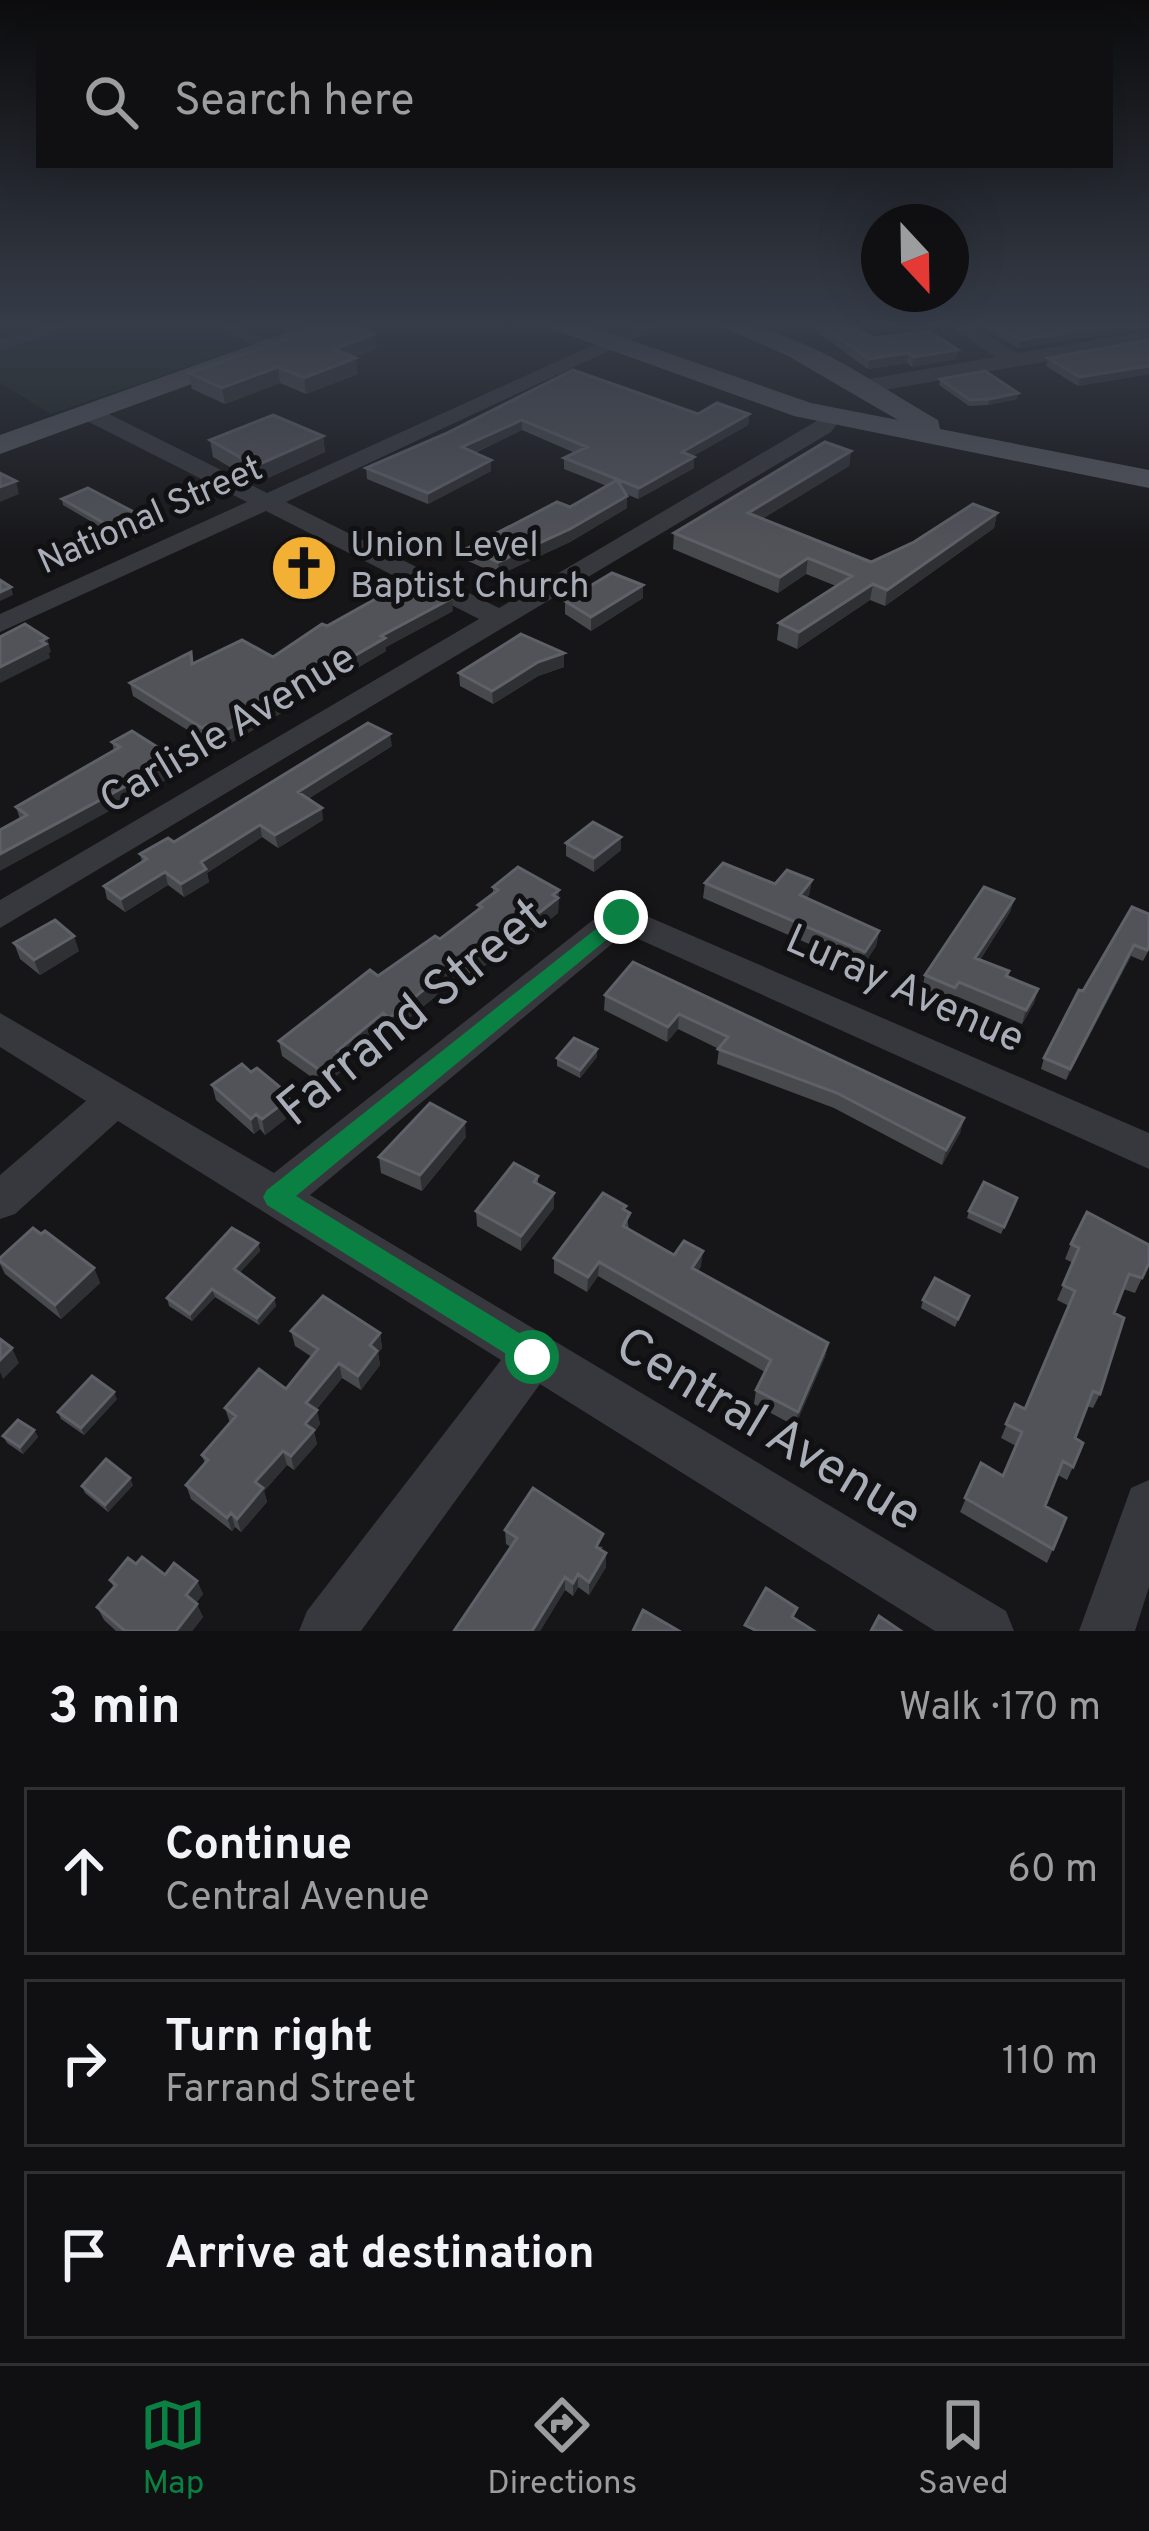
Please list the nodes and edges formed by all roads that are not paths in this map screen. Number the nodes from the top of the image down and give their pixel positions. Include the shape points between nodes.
1 (123, 399) edge
2 (493, 399) edge
3 (770, 399) edge
4 (854, 399) edge
5 (881, 399) edge
6 (87, 412) junction
7 (832, 416) junction
8 (950, 440) junction
9 (0, 446) edge
10 (1149, 478) edge
11 (270, 503) junction
12 (500, 619) junction
13 (0, 625) edge
14 (0, 916) edge
15 (621, 917) joint
16 (0, 1028) edge
17 (113, 1101) junction
18 (1149, 1152) edge
19 (276, 1197) junction
20 (0, 1201) edge
21 (532, 1357) junction
22 (1149, 1506) edge
23 (326, 1631) edge
24 (986, 1631) edge
25 (1107, 1631) edge

1 - 6 main road
2 - 11 street, National Street
3 - 7 main road
4 - 7 main road, Carlisle Avenue
5 - 8 main road
6 - 9 main road
6 - 11 street
7 - 8 main road
7 - 12 street, Carlisle Avenue
8 - 10 main road
11 - 12 street
11 - 13 street, National Street
12 - 14 street, Carlisle Avenue
15 - 18 street, Luray Avenue
15 - 19 street, Farrand Street
16 - 17 street, Central Avenue
17 - 19 street, Central Avenue
17 - 20 street
19 - 21 street, Central Avenue
21 - 23 street
21 - 24 street, Central Avenue
22 - 25 street

